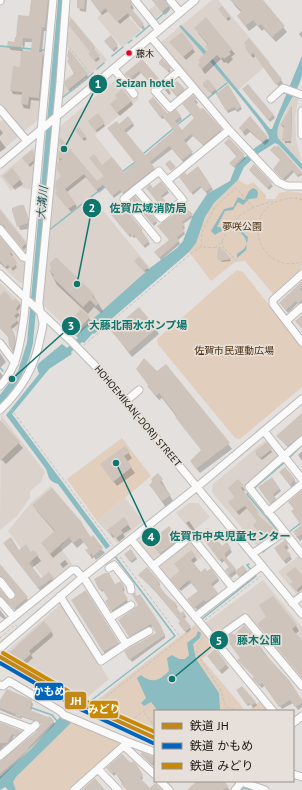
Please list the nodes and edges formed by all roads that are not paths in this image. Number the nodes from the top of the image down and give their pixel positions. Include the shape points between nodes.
1 (53, 0) edge
2 (66, 0) edge
3 (135, 0) edge
4 (195, 0) edge
5 (172, 3) edge
6 (180, 12) junction
7 (159, 30) junction
8 (151, 37) junction
9 (114, 69) junction
10 (179, 71) junction
11 (194, 88) junction
12 (134, 94) dead end
13 (299, 94) edge
14 (271, 99) dead end
15 (0, 109) edge
16 (302, 111) edge
17 (56, 117) junction
18 (41, 129) junction
19 (229, 130) junction
20 (302, 135) edge
21 (27, 141) junction
22 (0, 164) edge
23 (168, 180) junction
24 (302, 186) edge
25 (136, 189) junction
26 (0, 228) edge
27 (157, 239) dead end
28 (29, 258) junction
29 (0, 274) edge
30 (302, 274) edge
31 (27, 299) junction
32 (302, 307) edge
33 (38, 309) junction
34 (286, 321) junction
35 (302, 342) edge
36 (0, 343) edge
37 (15, 362) junction
38 (0, 386) edge
39 (138, 390) dead end
40 (302, 399) edge
41 (126, 400) junction
42 (0, 410) edge
43 (264, 431) junction
44 (302, 440) edge
45 (286, 459) junction
46 (302, 479) edge
47 (302, 484) edge
48 (197, 487) junction
49 (268, 512) junction
50 (282, 533) junction
51 (131, 539) junction
52 (252, 554) junction
53 (302, 554) edge
54 (109, 556) junction
55 (153, 566) junction
56 (261, 566) junction
57 (83, 577) junction
58 (0, 581) edge
59 (233, 588) junction
60 (131, 590) dead end
61 (11, 595) dead end
62 (60, 596) junction
63 (302, 596) edge
64 (0, 601) edge
65 (292, 603) junction
66 (131, 605) dead end
67 (302, 614) edge
68 (14, 617) junction
69 (195, 617) junction
70 (110, 618) junction
71 (0, 628) edge
72 (149, 630) dead end
73 (214, 640) junction
74 (126, 644) junction
75 (0, 648) edge
76 (0, 685) edge
77 (302, 686) edge
78 (272, 710) edge
79 (302, 716) edge
80 (0, 718) edge
81 (294, 722) edge
82 (126, 744) junction
83 (154, 752) edge
84 (0, 756) edge
85 (98, 769) junction
86 (154, 772) edge
87 (161, 782) edge
88 (241, 782) edge
89 (74, 790) edge
90 (118, 790) edge
91 (169, 790) edge
92 (235, 790) edge
93 (265, 790) edge

1 - 18 street
2 - 17 street
3 - 7 street
4 - 6 street
5 - 6 street
6 - 7 street
7 - 8 street
8 - 9 street
8 - 10 street
9 - 12 street
9 - 17 street
10 - 11 street
10 - 11 street via 155,91 170,108
11 - 19 street
13 - 14 street via 283,88
15 - 21 street
16 - 20 street
17 - 18 street
17 - 33 street
18 - 21 street
18 - 28 street
19 - 23 street
19 - 24 street via 278,182 287,186
21 - 22 street
23 - 25 street via 159,171
23 - 25 street via 183,200 161,218
25 - 27 street via 124,200
26 - 28 street via 23,257
28 - 31 street
29 - 31 street
30 - 34 street via 273,300 273,304
31 - 33 street, HOHOEMIKAN(-DORI) STREET
31 - 37 street
32 - 34 street
33 - 41 street, HOHOEMIKAN(-DORI) STREET via 78,345
33 - 42 street via 42,323 37,352 20,389
34 - 35 street
36 - 37 street
37 - 38 street
39 - 41 street
40 - 43 street
41 - 48 street, HOHOEMIKAN(-DORI) STREET
43 - 45 street
43 - 48 street
44 - 45 street
45 - 46 street
45 - 49 street via 249,487
47 - 49 street
48 - 51 street
48 - 52 street, HOHOEMIKAN(-DORI) STREET
49 - 50 street
50 - 52 street
50 - 53 street
51 - 54 street
51 - 55 street
52 - 56 street, HOHOEMIKAN(-DORI) STREET
54 - 57 street
54 - 60 street via 111,566 130,585
55 - 59 street via 191,536
55 - 69 street
56 - 59 street
56 - 65 street, HOHOEMIKAN(-DORI) STREET
57 - 62 street
57 - 68 street via 76,570 72,570
57 - 70 street
58 - 61 street
59 - 69 street
62 - 74 street via 101,661
62 - 75 street
63 - 65 street
64 - 68 street
65 - 67 street, HOHOEMIKAN(-DORI) STREET
66 - 70 street
68 - 71 street
69 - 73 street
70 - 74 street
72 - 74 street
73 - 77 street via 244,618
73 - 78 street
76 - 82 street via 3,686 9,681 64,715
79 - 81 street
80 - 84 street via 34,727
82 - 83 street
82 - 85 street
82 - 86 street
85 - 89 street
85 - 90 street
87 - 91 street
88 - 92 street
88 - 93 street

